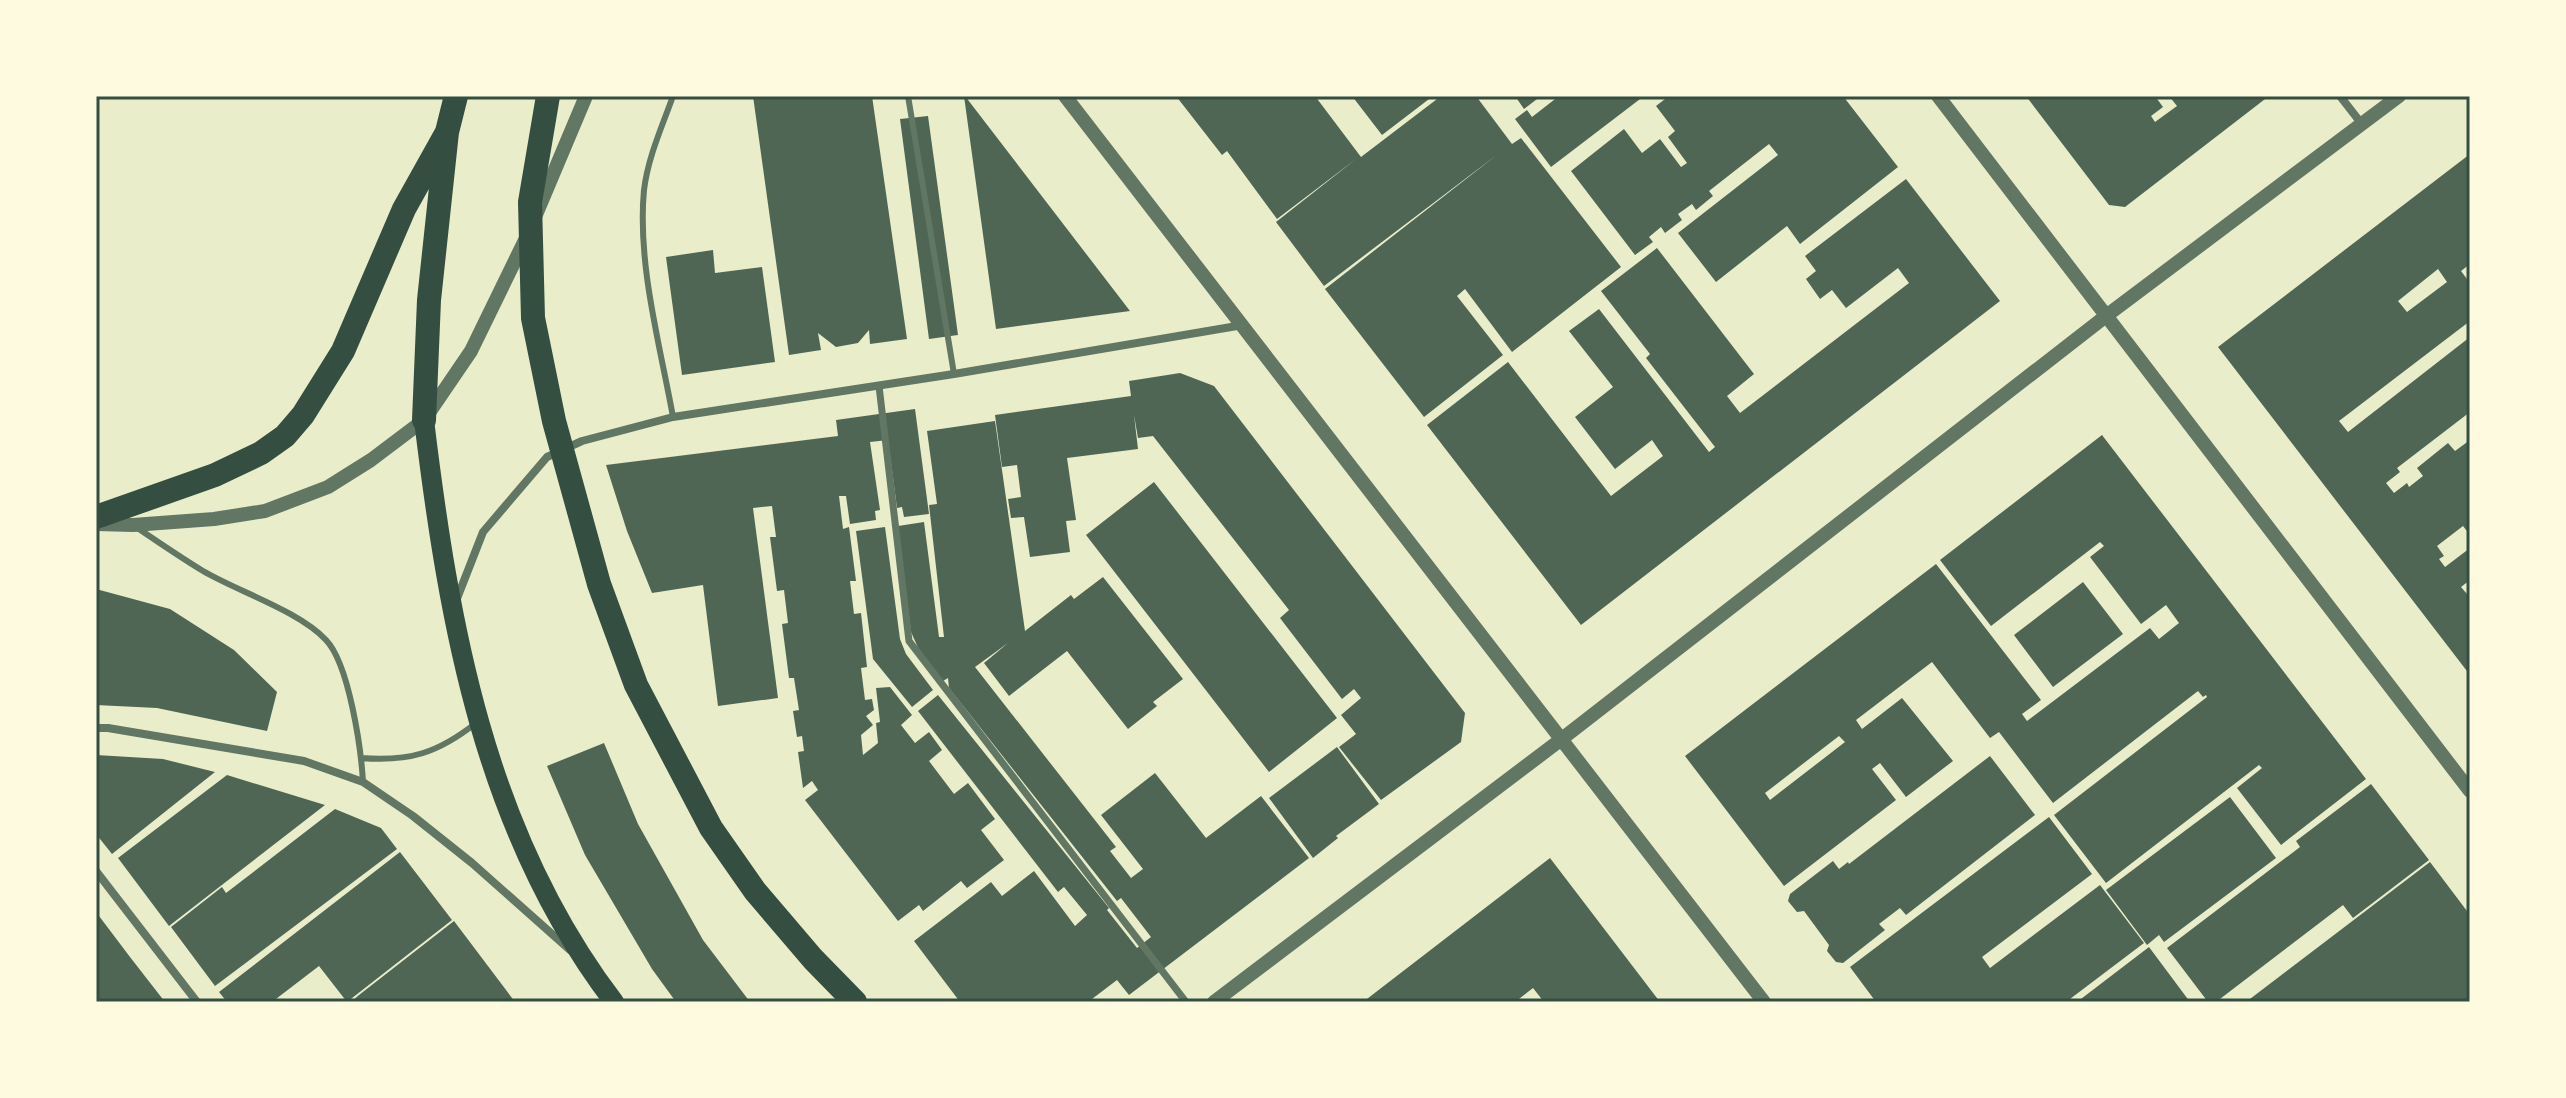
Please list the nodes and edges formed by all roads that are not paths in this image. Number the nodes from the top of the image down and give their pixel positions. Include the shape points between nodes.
1 (456, 96) edge
2 (548, 96) edge
3 (586, 96) edge
4 (673, 96) edge
5 (908, 96) edge
6 (1065, 96) edge
7 (1938, 96) edge
8 (2340, 96) edge
9 (2399, 96) edge
10 (2361, 123) junction
11 (447, 132) junction
12 (2106, 316) junction
13 (1244, 325) junction
14 (954, 374) junction
15 (879, 386) junction
16 (673, 417) junction
17 (424, 420) junction
18 (96, 517) edge
19 (96, 524) edge
20 (133, 525) junction
21 (452, 613) junction
22 (477, 722) junction
23 (96, 728) edge
24 (1563, 738) junction
25 (361, 758) junction
26 (363, 782) junction
27 (2470, 791) edge
28 (96, 871) edge
29 (582, 961) junction
30 (197, 1002) edge
31 (614, 1002) edge
32 (855, 1002) edge
33 (1186, 1002) edge
34 (1214, 1002) edge
35 (1764, 1002) edge

1 - 11 highway
2 - 32 highway via 530,202 533,318 554,421 599,584 636,685 711,828 755,891
3 - 17 street via 504,286 471,351
4 - 16 lane via 650,159 642,231
5 - 14 lane
6 - 13 street
7 - 12 street
8 - 10 street
9 - 10 street
10 - 12 street
11 - 17 highway via 429,300
11 - 18 highway via 404,209 343,351 285,436 215,475
12 - 24 street
12 - 27 street
13 - 14 street
13 - 24 street
14 - 15 street
15 - 16 street
15 - 33 street via 909,641
16 - 21 street via 582,441 547,457 483,532
17 - 20 street via 328,487 265,511
17 - 21 main road
19 - 20 street
20 - 25 lane via 204,571 311,627 328,642 346,687
21 - 22 main road
22 - 25 lane via 454,740 410,758
22 - 29 main road via 520,844
23 - 26 street via 304,761
24 - 34 street
24 - 35 street
25 - 26 lane
26 - 29 street via 472,863
28 - 30 street
29 - 31 main road

